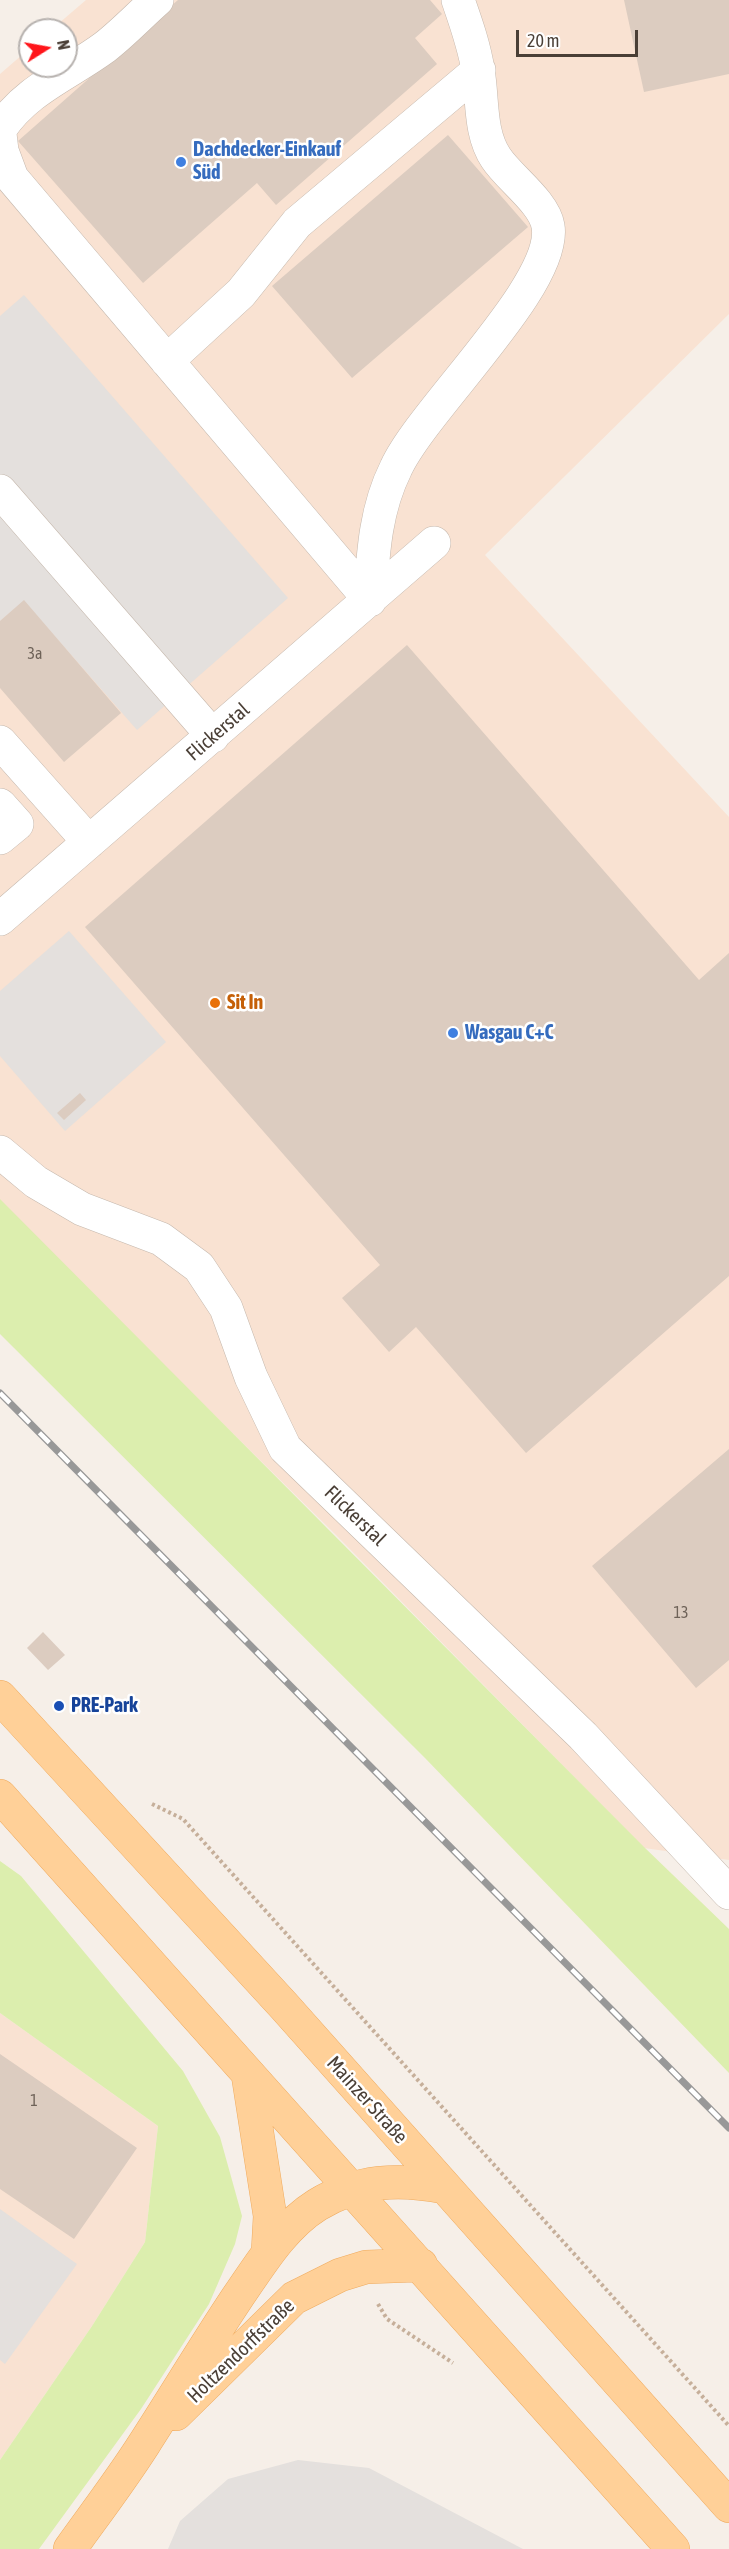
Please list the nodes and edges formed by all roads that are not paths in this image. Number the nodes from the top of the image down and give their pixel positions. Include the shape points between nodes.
1 (157, 0) edge
2 (458, 0) edge
3 (479, 70) junction
4 (0, 131) edge
5 (167, 361) junction
6 (0, 491) edge
7 (434, 543) dead end
8 (370, 600) junction
9 (213, 736) junction
10 (0, 742) edge
11 (0, 805) edge
12 (0, 838) edge
13 (89, 842) junction
14 (0, 919) edge
15 (0, 1152) edge
16 (0, 1697) edge
17 (0, 1796) edge
18 (729, 1893) edge
19 (248, 2075) junction
20 (444, 2187) junction
21 (352, 2188) junction
22 (268, 2252) junction
23 (421, 2265) junction
24 (142, 2446) junction
25 (729, 2506) edge
26 (70, 2549) edge
27 (673, 2549) edge

1 - 4 street via 106,46 28,96
2 - 3 street
3 - 5 street via 297,223 241,294
3 - 8 street via 486,134 495,157 535,202 548,224 549,240 541,264 489,345 435,408 396,467 375,525
4 - 5 street via 2,151 12,178
5 - 8 street
6 - 9 street
7 - 8 street, Flickerstal
8 - 9 street, Flickerstal
9 - 13 street, Flickerstal
10 - 13 street
11 - 12 street via 17,824
13 - 14 street, Flickerstal
15 - 18 street, Flickerstal via 36,1182 82,1209 161,1239 199,1267 226,1308 251,1377 285,1448 584,1736
16 - 20 main road, Mainzer Straße
17 - 19 main road
19 - 21 main road
19 - 22 main road via 270,2216
20 - 21 main road, Holtzendorffstraße via 389,2180
20 - 25 main road, Mainzer Straße
21 - 22 main road, Holtzendorffstraße via 299,2218
21 - 23 main road
22 - 24 main road, Holtzendorffstraße
23 - 24 main road, Holtzendorffstraße via 366,2267 294,2298
23 - 27 main road
24 - 26 main road, Holtzendorffstraße

